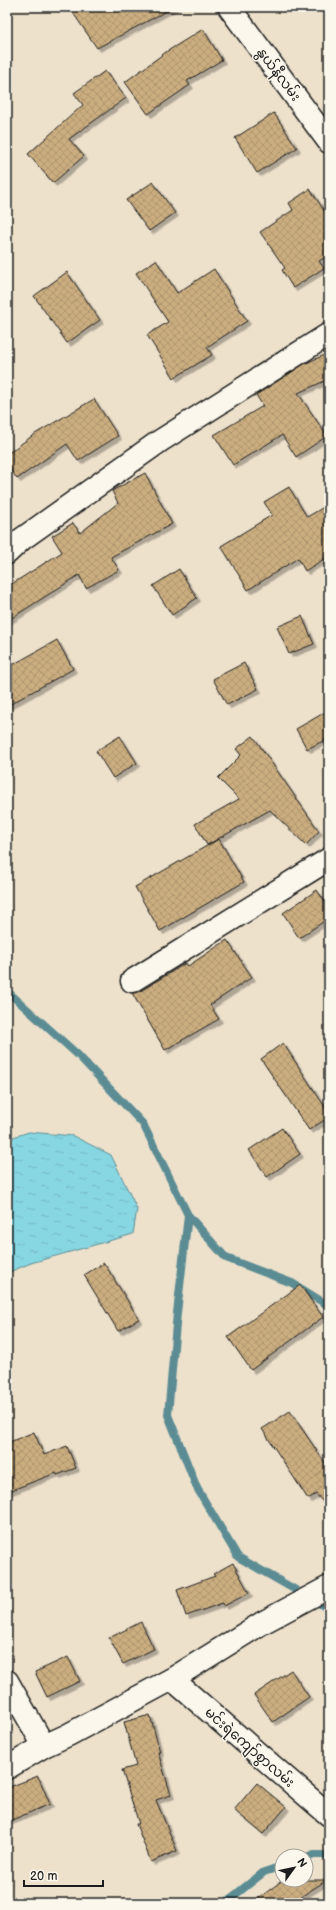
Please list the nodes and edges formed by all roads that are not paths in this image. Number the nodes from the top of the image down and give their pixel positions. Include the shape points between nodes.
1 (229, 7) edge
2 (329, 142) edge
3 (329, 334) edge
4 (7, 553) edge
5 (329, 859) edge
6 (132, 981) dead end
7 (329, 1587) edge
8 (172, 1679) junction
9 (7, 1681) edge
10 (44, 1746) junction
11 (7, 1768) edge
12 (329, 1814) edge

1 - 2 street, နွယ်နီလမ်း
3 - 4 street via 160,441 22,539
5 - 6 street
7 - 8 street via 262,1623
8 - 10 street
8 - 12 street, မင်းရဲကျော်စွာလမ်း
9 - 10 street
10 - 11 street

